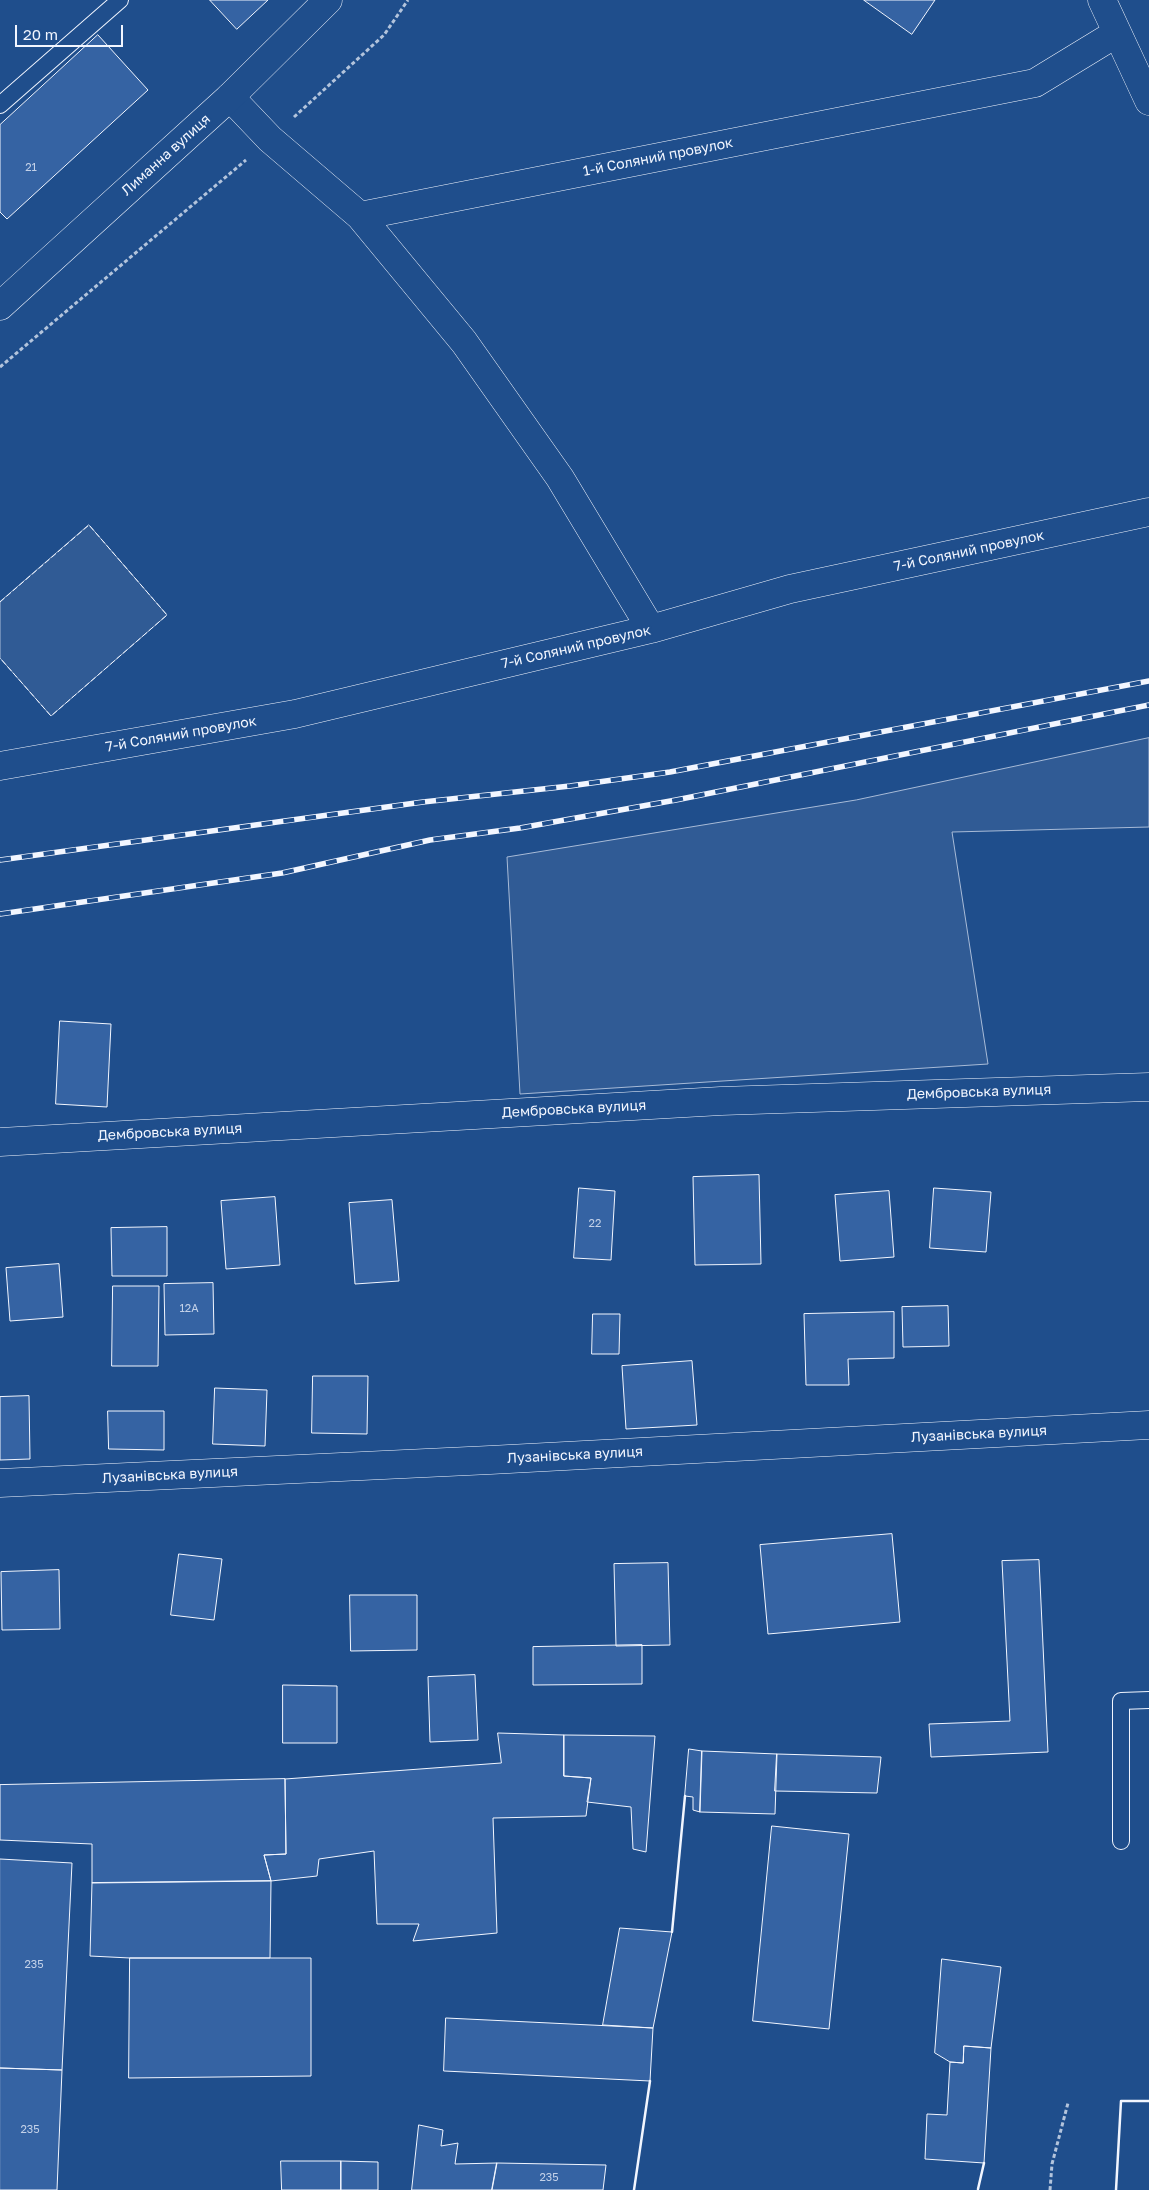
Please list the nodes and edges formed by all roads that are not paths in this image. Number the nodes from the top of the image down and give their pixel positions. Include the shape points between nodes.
1 (120, 0) edge
2 (328, 0) edge
3 (1102, 0) edge
4 (1118, 33) junction
5 (230, 97) junction
6 (1149, 101) edge
7 (0, 105) edge
8 (360, 216) junction
9 (0, 306) edge
10 (1149, 512) edge
11 (651, 629) junction
12 (0, 766) edge
13 (1149, 1087) edge
14 (0, 1142) edge
15 (1149, 1425) edge
16 (0, 1483) edge
17 (1149, 1700) edge
18 (1120, 1841) dead end

1 - 7 lane
2 - 5 street, Лиманна вулиця
3 - 4 street
4 - 6 street
4 - 8 street, 1-й Соляний провулок via 1035,82
5 - 8 street via 270,139
5 - 9 street, Лиманна вулиця
8 - 11 street via 464,342 560,478
10 - 11 street, 7-й Соляний провулок via 790,589
11 - 12 street, 7-й Соляний провулок via 295,714
13 - 14 street, Дембровська вулиця via 720,1101
15 - 16 street, Лузанівська вулиця
17 - 18 lane via 1121,1701

